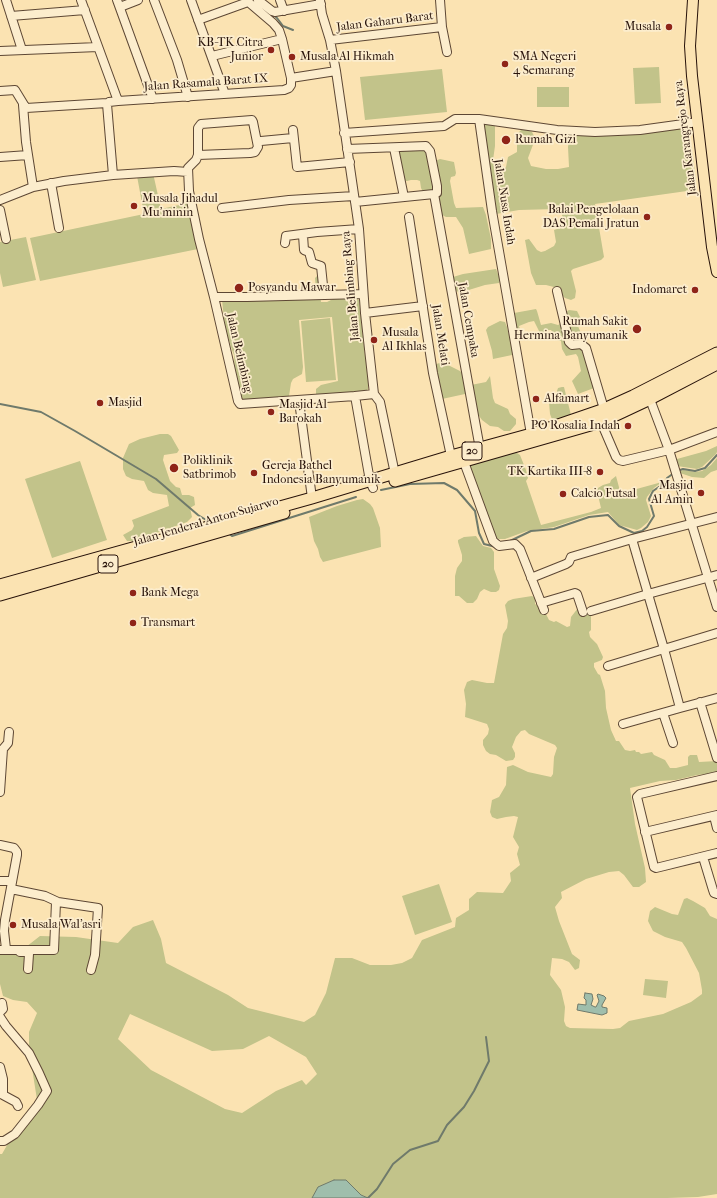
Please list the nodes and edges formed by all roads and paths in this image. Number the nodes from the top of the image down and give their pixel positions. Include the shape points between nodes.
1 (6, 0) edge
2 (82, 0) edge
3 (138, 0) edge
4 (154, 0) edge
5 (191, 0) edge
6 (258, 0) edge
7 (280, 0) edge
8 (440, 0) edge
9 (693, 0) edge
10 (247, 1) edge
11 (321, 2) edge
12 (119, 3) edge
13 (85, 10) junction
14 (284, 11) junction
15 (11, 16) junction
16 (198, 20) junction
17 (442, 27) junction
18 (282, 38) junction
19 (330, 40) junction
20 (98, 47) junction
21 (0, 50) edge
22 (22, 50) junction
23 (447, 52) dead end
24 (212, 56) junction
25 (336, 72) junction
26 (291, 80) junction
27 (0, 91) edge
28 (225, 94) junction
29 (188, 97) junction
30 (153, 99) junction
31 (118, 101) junction
32 (107, 103) junction
33 (23, 105) junction
34 (480, 119) junction
35 (698, 122) junction
36 (344, 133) junction
37 (261, 141) dead end
38 (394, 148) junction
39 (347, 149) junction
40 (198, 154) junction
41 (28, 155) junction
42 (0, 157) edge
43 (350, 162) junction
44 (188, 172) junction
45 (113, 175) junction
46 (51, 183) junction
47 (33, 187) junction
48 (434, 194) junction
49 (404, 197) junction
50 (355, 199) junction
51 (0, 200) edge
52 (222, 208) dead end
53 (0, 210) edge
54 (409, 217) dead end
55 (59, 228) dead end
56 (359, 230) junction
57 (303, 235) junction
58 (6, 239) dead end
59 (285, 243) dead end
60 (717, 272) edge
61 (557, 291) dead end
62 (363, 294) junction
63 (324, 295) junction
64 (214, 297) junction
65 (423, 306) junction
66 (365, 313) junction
67 (717, 353) edge
68 (717, 364) edge
69 (374, 394) junction
70 (648, 395) junction
71 (355, 396) junction
72 (299, 400) junction
73 (604, 409) junction
74 (601, 422) junction
75 (717, 432) edge
76 (531, 434) junction
77 (480, 449) junction
78 (669, 450) junction
79 (451, 456) junction
80 (464, 462) junction
81 (395, 474) junction
82 (371, 484) junction
83 (312, 498) junction
84 (717, 517) edge
85 (692, 523) junction
86 (215, 529) junction
87 (632, 539) junction
88 (713, 577) edge
89 (531, 578) junction
90 (0, 585) edge
91 (648, 594) junction
92 (0, 595) edge
93 (717, 607) edge
94 (717, 633) edge
95 (664, 649) junction
96 (608, 666) dead end
97 (717, 698) edge
98 (700, 702) junction
99 (680, 708) junction
100 (663, 713) junction
101 (623, 724) dead end
102 (9, 732) dead end
103 (673, 743) dead end
104 (717, 758) edge
105 (717, 776) edge
106 (0, 792) edge
107 (716, 816) edge
108 (717, 828) edge
109 (645, 832) junction
110 (0, 845) edge
111 (717, 853) edge
112 (702, 857) junction
113 (0, 881) edge
114 (12, 885) junction
115 (717, 894) edge
116 (56, 902) junction
117 (6, 949) edge
118 (28, 970) dead end
119 (91, 970) dead end
120 (2, 1003) dead end
121 (0, 1012) edge
122 (0, 1017) edge
123 (18, 1040) junction
124 (0, 1067) edge
125 (46, 1078) dead end
126 (2, 1091) edge
127 (18, 1106) dead end
128 (0, 1141) edge

1 - 15 street
2 - 13 street
3 - 12 street
4 - 29 street
5 - 16 street
6 - 14 street via 272,11
7 - 14 street
8 - 17 street, Jalan Gaharu Barat
9 - 35 main road, Jalan Karangrejo Raya via 690,46
10 - 16 street
10 - 18 street via 273,23
11 - 14 street
11 - 19 street, Jalan Belimbing Raya
12 - 30 street
13 - 15 street
13 - 20 street
15 - 22 street
16 - 24 street
17 - 19 street, Jalan Gaharu Barat
17 - 23 street, Jalan Gaharu Barat
18 - 24 street
18 - 26 street
19 - 25 street, Jalan Belimbing Raya
20 - 22 street
20 - 31 street
21 - 22 street
24 - 28 street
25 - 26 street, Jalan Rasamala Barat IX
25 - 36 street, Jalan Belimbing Raya
26 - 28 street, Jalan Rasamala Barat IX via 289,88 284,90
27 - 33 street via 15,90
28 - 29 street, Jalan Rasamala Barat IX
29 - 30 street, Jalan Rasamala Barat IX
30 - 31 street, Jalan Rasamala Barat IX
31 - 32 street, Jalan Rasamala Barat IX
32 - 33 street, Jalan Rasamala Barat IX via 30,108
32 - 45 street
33 - 41 street
34 - 35 street via 558,130 595,132 640,130
34 - 36 street via 455,119 444,126
34 - 76 street, Jalan Nusa Indah via 496,233
35 - 60 main road, Jalan Karangrejo Raya
36 - 39 street, Jalan Belimbing Raya
37 - 43 street via 293,134 297,167
38 - 39 street
38 - 48 street, Jalan Cempaka via 428,147 438,186 437,193
38 - 49 street
39 - 43 street, Jalan Belimbing Raya
40 - 40 street via 198,128 201,124 252,120 258,147 255,152
40 - 44 street via 194,164 189,166
41 - 42 street
41 - 47 street
43 - 50 street, Jalan Belimbing Raya
44 - 45 street
44 - 64 street via 189,191 201,251
45 - 46 street
46 - 47 street
46 - 55 street
47 - 51 street
48 - 49 street
48 - 77 street, Jalan Cempaka
49 - 50 street
50 - 52 street via 289,200
50 - 56 street, Jalan Belimbing Raya
53 - 58 street
54 - 65 street, Jalan Melati
56 - 57 street
56 - 62 street, Jalan Belimbing Raya
57 - 59 street via 286,236
57 - 63 street via 304,250 309,252 312,263 321,266
61 - 73 street via 569,342 572,345 581,344 586,348
62 - 63 street
62 - 66 street, Jalan Belimbing Raya
63 - 64 street
64 - 72 street, Jalan Belimbing via 239,403
65 - 66 street
65 - 79 street, Jalan Melati via 433,373
66 - 69 street, Jalan Belimbing Raya
67 - 70 highway, Jalan Jenderal Anton Sujarwo / 20
68 - 70 highway, Jalan Jenderal Anton Sujarwo / 20
69 - 71 street
69 - 81 street, Jalan Belimbing Raya via 380,402
70 - 73 highway, Jalan Jenderal Anton Sujarwo / 20
70 - 74 highway, Jalan Jenderal Anton Sujarwo / 20
70 - 78 street
71 - 72 street, Jalan Belimbing
71 - 82 street
72 - 83 street
73 - 76 highway, Jalan Jenderal Anton Sujarwo / 20
74 - 78 street via 619,460
74 - 80 highway, Jalan Jenderal Anton Sujarwo / 20
75 - 78 street
76 - 77 highway, Jalan Jenderal Anton Sujarwo / 20
77 - 79 highway, Jalan Jenderal Anton Sujarwo / 20
78 - 85 street
79 - 81 highway, Jalan Jenderal Anton Sujarwo / 20
80 - 82 highway, Jalan Jenderal Anton Sujarwo / 20
80 - 89 street via 493,542 503,545 515,544 520,549
81 - 82 highway, Jalan Jenderal Anton Sujarwo / 20
82 - 83 highway, Jalan Jenderal Anton Sujarwo / 20
82 - 86 highway, Jalan Jenderal Anton Sujarwo / 20
83 - 86 highway, Jalan Jenderal Anton Sujarwo / 20
84 - 85 street
85 - 87 street
85 - 88 street
86 - 90 highway, Jalan Jenderal Anton Sujarwo / 20
86 - 92 highway, Jalan Jenderal Anton Sujarwo / 20
87 - 89 street via 570,557 566,564
87 - 91 street
88 - 91 street
88 - 93 street
89 - 91 street via 543,606 575,593 587,612
91 - 95 street
94 - 95 street
95 - 96 street
95 - 99 street
97 - 98 street
98 - 99 street
98 - 104 street
99 - 100 street
100 - 101 street
100 - 103 street
102 - 106 street via 8,743 3,749
105 - 109 street via 638,795
107 - 108 street
107 - 109 street
109 - 112 street via 656,868
110 - 114 street via 14,848 17,852
111 - 112 street
112 - 115 street via 714,893
113 - 114 street
114 - 116 street
114 - 117 street via 4,920
116 - 117 street via 54,950
116 - 119 street via 98,908 95,955
117 - 118 street via 28,952
120 - 121 street via 3,1009
122 - 123 street
123 - 125 street via 25,1042 31,1049
123 - 128 street via 29,1053 47,1092 15,1134
124 - 126 street
126 - 127 street via 3,1095 16,1102

